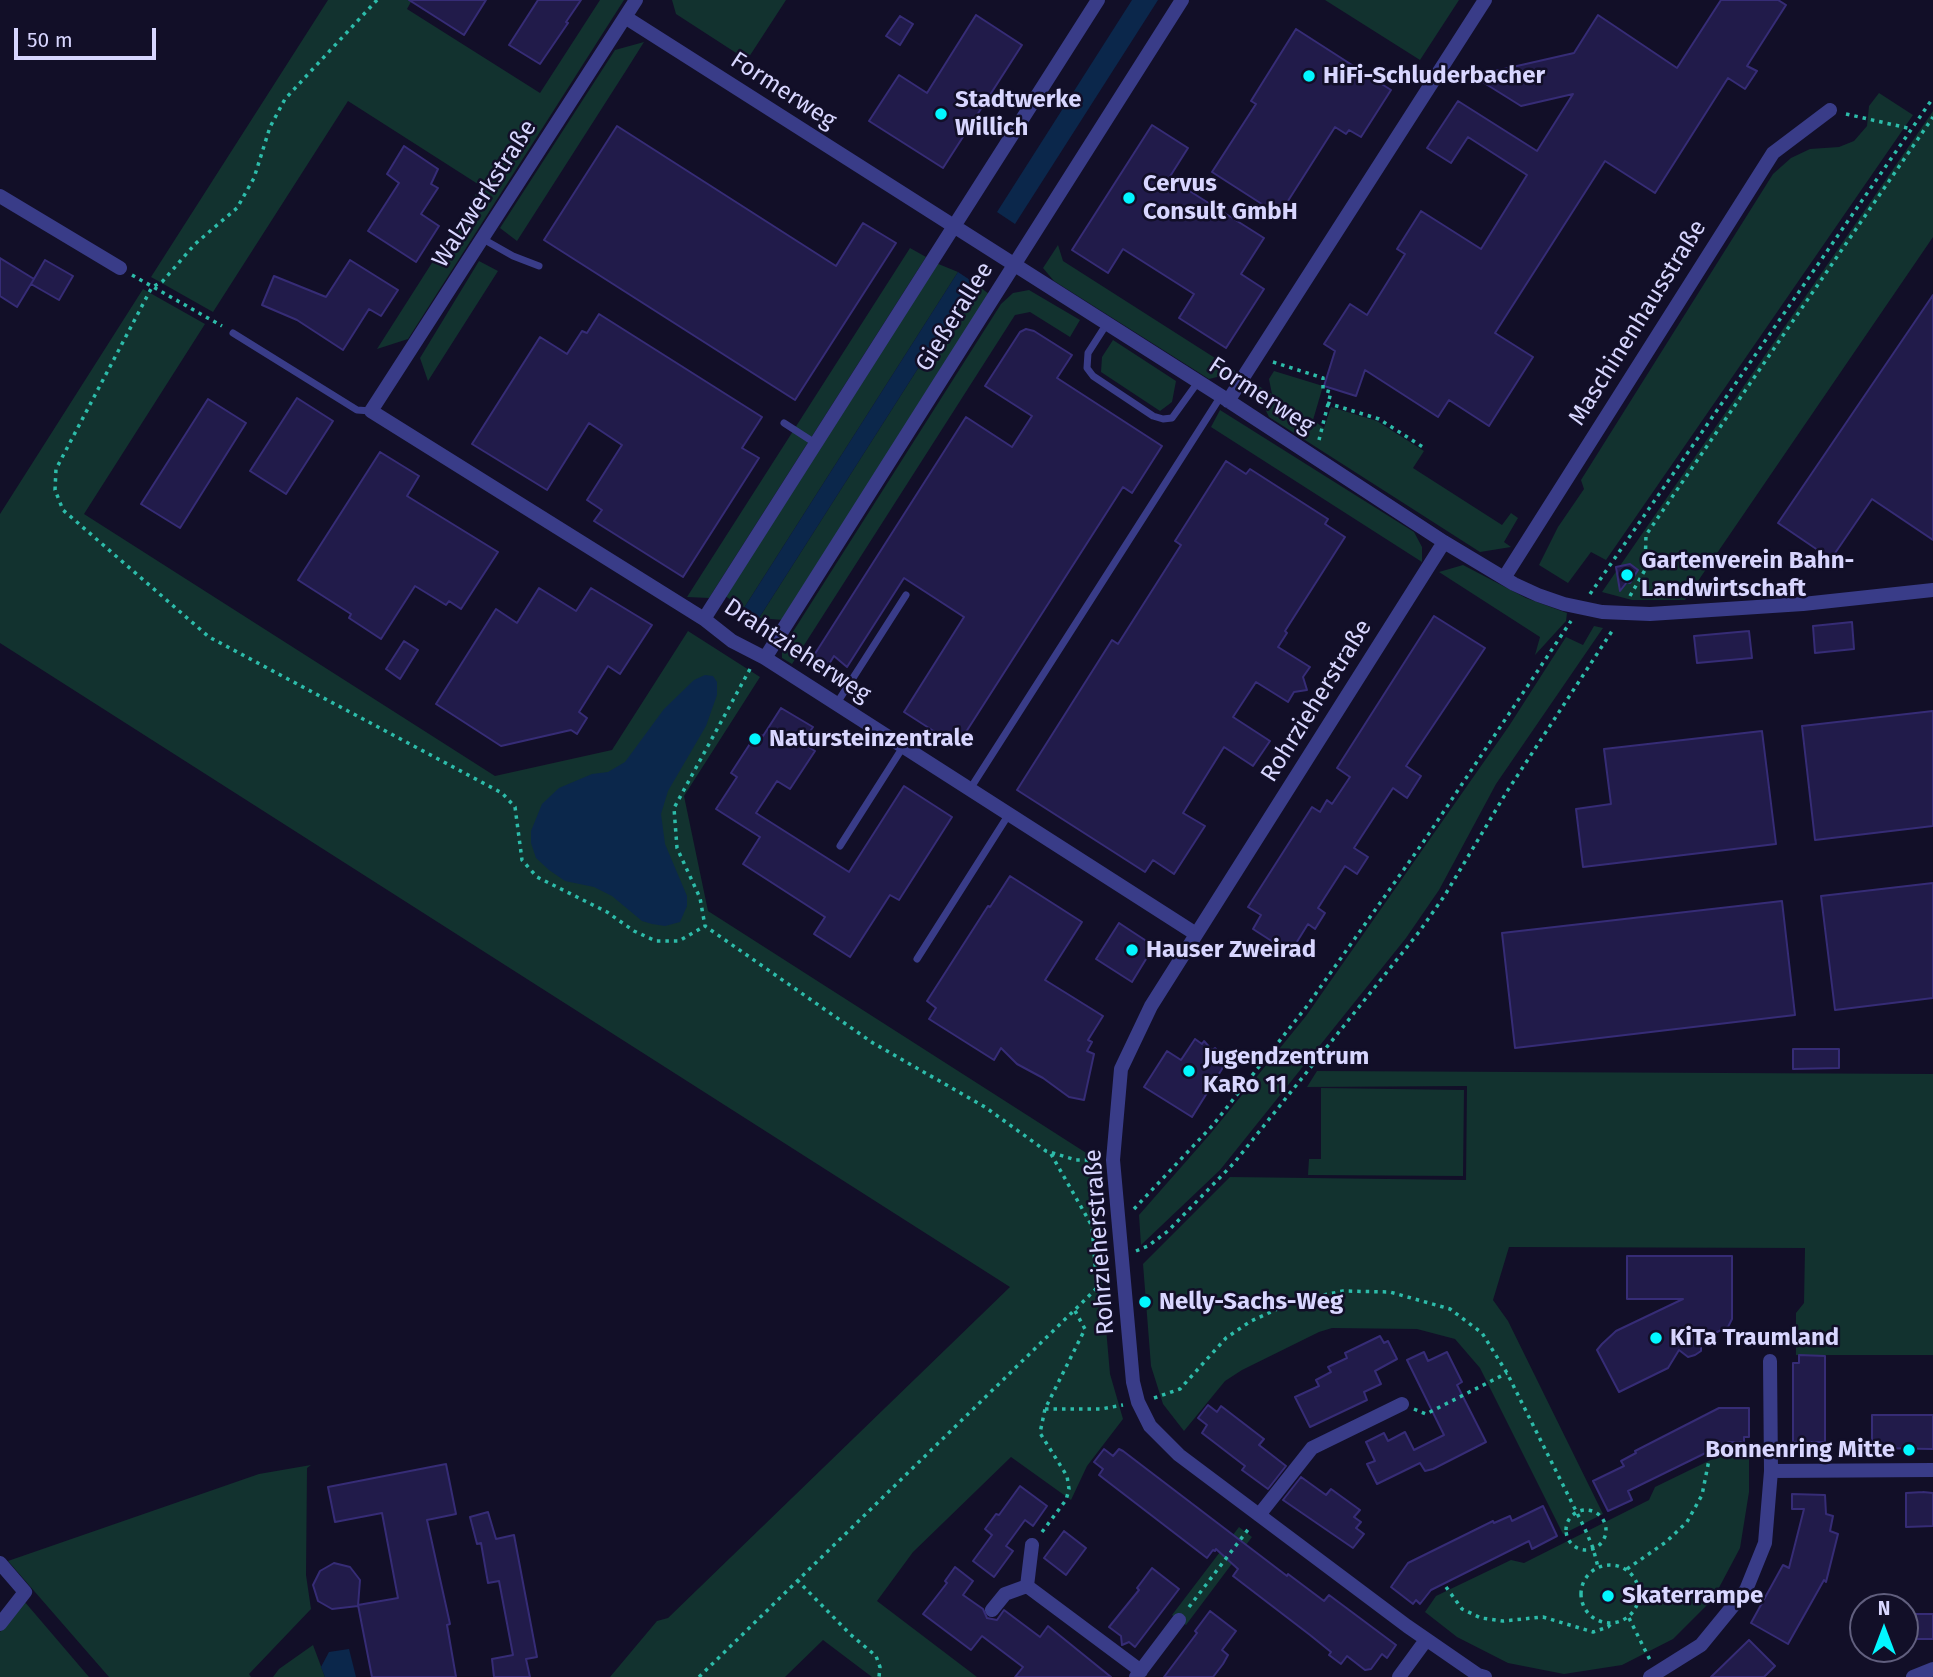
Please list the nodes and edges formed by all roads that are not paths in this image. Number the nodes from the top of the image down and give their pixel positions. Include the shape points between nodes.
1 (636, 0) edge
2 (1098, 0) edge
3 (1182, 0) edge
4 (1485, 0) edge
5 (625, 17) junction
6 (1830, 110) road end
7 (0, 196) edge
8 (953, 227) junction
9 (483, 240) junction
10 (1014, 265) junction
11 (539, 266) dead end
12 (120, 268) road end
13 (1106, 325) junction
14 (233, 333) road end
15 (1198, 382) junction
16 (1224, 399) junction
17 (371, 411) junction
18 (784, 423) dead end
19 (815, 443) junction
20 (1444, 542) junction
21 (1504, 578) junction
22 (1933, 590) edge
23 (906, 595) dead end
24 (704, 619) junction
25 (765, 657) junction
26 (837, 703) junction
27 (903, 746) junction
28 (970, 789) junction
29 (1009, 814) junction
30 (840, 846) dead end
31 (1196, 934) junction
32 (917, 959) dead end
33 (1770, 1361) dead end
34 (1402, 1404) road end
35 (1933, 1470) edge
36 (1771, 1471) junction
37 (1259, 1515) junction
38 (1032, 1545) road end
39 (0, 1563) edge
40 (1027, 1586) junction
41 (992, 1610) dead end
42 (1179, 1620) road end
43 (0, 1624) edge
44 (1426, 1640) junction
45 (1933, 1669) edge
46 (1139, 1674) edge
47 (1654, 1675) edge
48 (1399, 1677) edge
49 (1485, 1677) edge
50 (1913, 1677) edge

1 - 5 street, Walzwerkstraße
2 - 8 street, Gießerallee
3 - 10 street, Gießerallee
4 - 16 street via 1258,357
5 - 8 street, Formerweg
5 - 9 street, Walzwerkstraße
6 - 21 street, Maschinenhausstraße via 1773,153
7 - 12 street
8 - 10 street, Formerweg
8 - 19 street, Gießerallee
9 - 11 lane
9 - 17 street, Walzwerkstraße
10 - 13 street, Formerweg
10 - 25 street, Gießerallee
13 - 15 street, Formerweg
13 - 15 lane via 1088,353 1087,368 1153,416 1172,418
14 - 17 lane via 357,410
15 - 16 street, Formerweg
16 - 20 street, Formerweg
16 - 28 lane
17 - 24 street, Drahtzieherweg
18 - 19 lane
19 - 24 street, Gießerallee
20 - 21 street, Formerweg
20 - 31 street, Rohrzieherstraße
21 - 22 street, Formerweg via 1580,608 1624,614 1733,610
23 - 26 lane
24 - 25 street, Drahtzieherweg
25 - 26 street, Drahtzieherweg
26 - 27 street, Drahtzieherweg
27 - 28 street, Drahtzieherweg
27 - 30 lane
28 - 29 street, Drahtzieherweg
29 - 31 street, Drahtzieherweg
29 - 32 lane
31 - 37 street, Rohrzieherstraße via 1150,1006 1121,1069 1113,1160 1133,1382 1150,1426 1164,1442
33 - 36 street
34 - 37 street via 1312,1448
35 - 36 street
36 - 47 street via 1765,1543 1746,1590 1702,1645
37 - 44 street, Rohrzieherstraße
38 - 40 street
39 - 43 street via 25,1592
40 - 41 street via 1005,1594
40 - 46 street
42 - 46 street
44 - 48 street
44 - 49 street, Rohrzieherstraße
45 - 50 street

